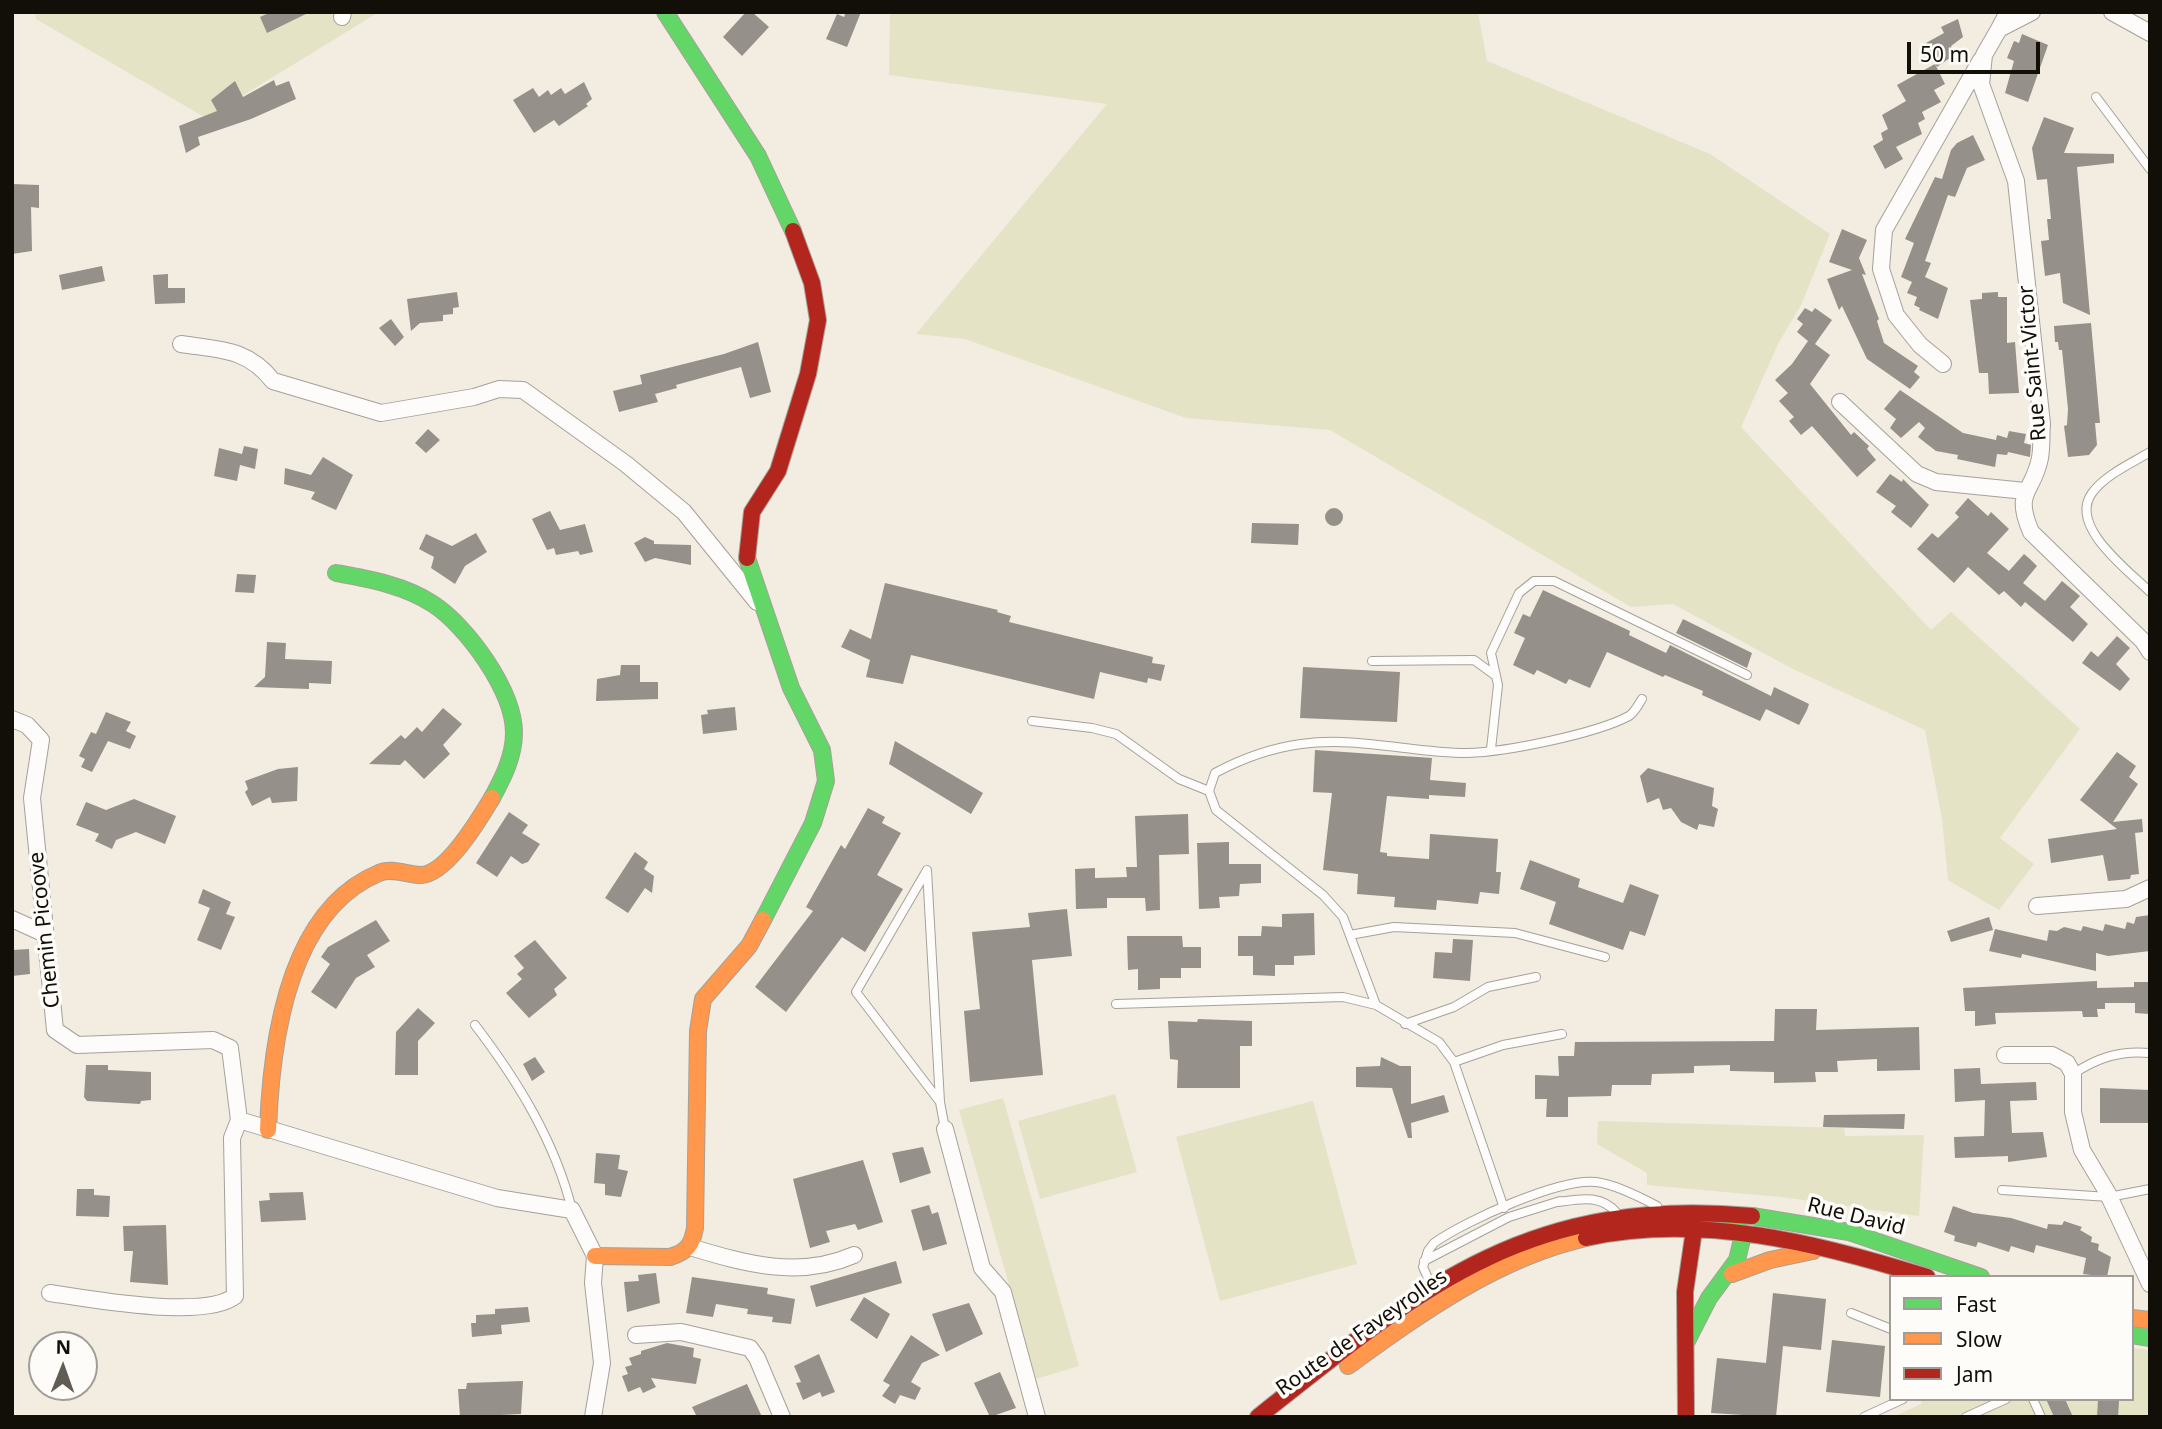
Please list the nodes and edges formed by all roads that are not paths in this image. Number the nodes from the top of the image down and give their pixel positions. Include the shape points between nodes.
1 (665, 12) edge
2 (2008, 12) edge
3 (2032, 12) edge
4 (2112, 12) edge
5 (1999, 29) junction
6 (2150, 33) edge
7 (1984, 55) junction
8 (2096, 97) dead end
9 (2150, 170) edge
10 (181, 344) dead end
11 (1943, 364) dead end
12 (1840, 402) dead end
13 (2150, 452) edge
14 (2025, 491) junction
15 (336, 573) dead end
16 (2150, 592) edge
17 (765, 612) junction
18 (2150, 653) edge
19 (1372, 661) dead end
20 (1747, 675) dead end
21 (1496, 676) junction
22 (1642, 699) dead end
23 (12, 719) edge
24 (1032, 721) dead end
25 (1491, 749) junction
26 (1209, 792) junction
27 (2150, 888) edge
28 (2037, 906) dead end
29 (12, 919) edge
30 (46, 934) junction
31 (1350, 935) junction
32 (1605, 957) dead end
33 (1536, 977) dead end
34 (1116, 1004) dead end
35 (1376, 1005) junction
36 (1405, 1024) junction
37 (475, 1025) dead end
38 (1562, 1034) dead end
39 (2150, 1053) edge
40 (2005, 1055) dead end
41 (1454, 1062) junction
42 (2073, 1074) junction
43 (940, 1102) junction
44 (239, 1120) junction
45 (945, 1129) joint
46 (268, 1130) junction
47 (2150, 1189) edge
48 (2002, 1190) dead end
49 (2109, 1197) junction
50 (1560, 1201) junction
51 (1504, 1208) junction
52 (572, 1210) junction
53 (1718, 1215) junction
54 (1669, 1221) junction
55 (1617, 1224) junction
56 (1694, 1230) junction
57 (1743, 1235) junction
58 (690, 1247) junction
59 (1827, 1249) junction
60 (854, 1255) dead end
61 (595, 1256) junction
62 (1424, 1261) junction
63 (1732, 1274) junction
64 (1920, 1275) edge
65 (1974, 1275) edge
66 (1476, 1281) junction
67 (2150, 1284) edge
68 (1433, 1287) junction
69 (50, 1293) dead end
70 (2150, 1312) edge
71 (1851, 1313) dead end
72 (2149, 1320) edge
73 (1889, 1328) edge
74 (636, 1335) dead end
75 (2143, 1337) edge
76 (1687, 1341) junction
77 (1899, 1401) edge
78 (2002, 1401) edge
79 (2034, 1401) edge
80 (593, 1417) edge
81 (782, 1417) edge
82 (1037, 1417) edge
83 (1258, 1417) edge
84 (1279, 1417) edge
85 (1686, 1417) edge
86 (1864, 1417) edge
87 (1966, 1417) edge
88 (2041, 1417) edge

1 - 17 street via 758,156 799,243 812,283 818,320 808,374 778,471 752,512 747,558
2 - 5 street, Rue Saint-Victor
3 - 5 street
4 - 6 street
5 - 7 street, Rue Saint-Victor
7 - 11 street via 1885,230 1881,269 1896,315
7 - 14 street, Rue Saint-Victor via 1981,84 2016,181 2042,424 2040,460
8 - 9 lane
10 - 17 street via 243,354 273,381 381,413 499,389 523,390 684,512
12 - 14 street via 1917,474 1936,482
13 - 16 lane via 2091,493 2085,512 2092,532
14 - 18 street via 2022,511 2031,532
15 - 46 street via 412,592 471,635 514,724 511,755 498,790 459,850 424,875 382,871 347,892 306,944 291,981 273,1057
17 - 58 street via 791,688 822,750 826,781 813,823 749,946 703,999 698,1031 695,1228
19 - 21 lane via 1474,660
20 - 21 lane via 1554,581 1534,581 1519,593 1491,653
21 - 25 lane
22 - 25 lane via 1632,714 1601,727
23 - 30 street, Chemin Picoove via 27,725 41,740 32,798
24 - 26 lane via 1116,734 1179,779
25 - 26 lane via 1469,753 1352,742 1301,744 1240,760 1215,773
26 - 31 lane via 1216,810 1323,895 1343,917
27 - 28 street via 2126,899
29 - 30 street
30 - 44 street, Chemin Picoove via 55,1030 77,1045 213,1040 230,1048
31 - 32 lane via 1394,927 1515,933
31 - 35 lane
33 - 36 lane via 1488,987 1454,1007
34 - 35 lane via 1343,997
35 - 36 lane
36 - 41 lane via 1439,1042
37 - 52 lane via 510,1071 543,1132
38 - 41 lane via 1503,1045
39 - 42 lane via 2130,1051 2094,1060
40 - 42 street via 2052,1055 2067,1063
41 - 51 lane
42 - 49 street via 2073,1112 2082,1150
43 - 43 lane via 856,992 927,870 928,883
43 - 45 lane
44 - 46 street
44 - 69 street via 232,1138 235,1296 228,1302 140,1306
45 - 82 street via 982,1268 1003,1292
46 - 52 street via 496,1198
47 - 49 lane
48 - 49 lane
49 - 67 street
50 - 51 lane
50 - 55 lane via 1594,1198 1609,1204
50 - 62 lane via 1509,1217
51 - 54 lane via 1575,1182 1598,1182
51 - 62 lane via 1441,1238
52 - 61 street
53 - 54 street, Route de Faveyrolles
53 - 56 street
53 - 57 street
53 - 65 street, Rue David via 1829,1228
54 - 55 street, Route de Faveyrolles
54 - 56 street, Rue David
55 - 66 street, Route de Faveyrolles
55 - 68 street, Route de Faveyrolles via 1533,1238
56 - 57 street, Rue David
56 - 76 street via 1685,1292
57 - 59 street, Rue David
57 - 63 street
58 - 60 street via 739,1262 784,1268 828,1267
58 - 61 street via 678,1256 659,1258
59 - 63 street via 1770,1260
59 - 64 street, Rue David
61 - 80 street via 593,1283 602,1363
62 - 68 lane via 1423,1273
63 - 76 street via 1712,1293
66 - 68 lane
66 - 84 street, Route de Faveyrolles via 1405,1323
68 - 83 street, Route de Faveyrolles via 1400,1307
70 - 72 street
71 - 73 lane
72 - 75 street
74 - 81 street via 681,1332 750,1348
76 - 85 street
77 - 86 lane
78 - 87 lane
79 - 88 lane

